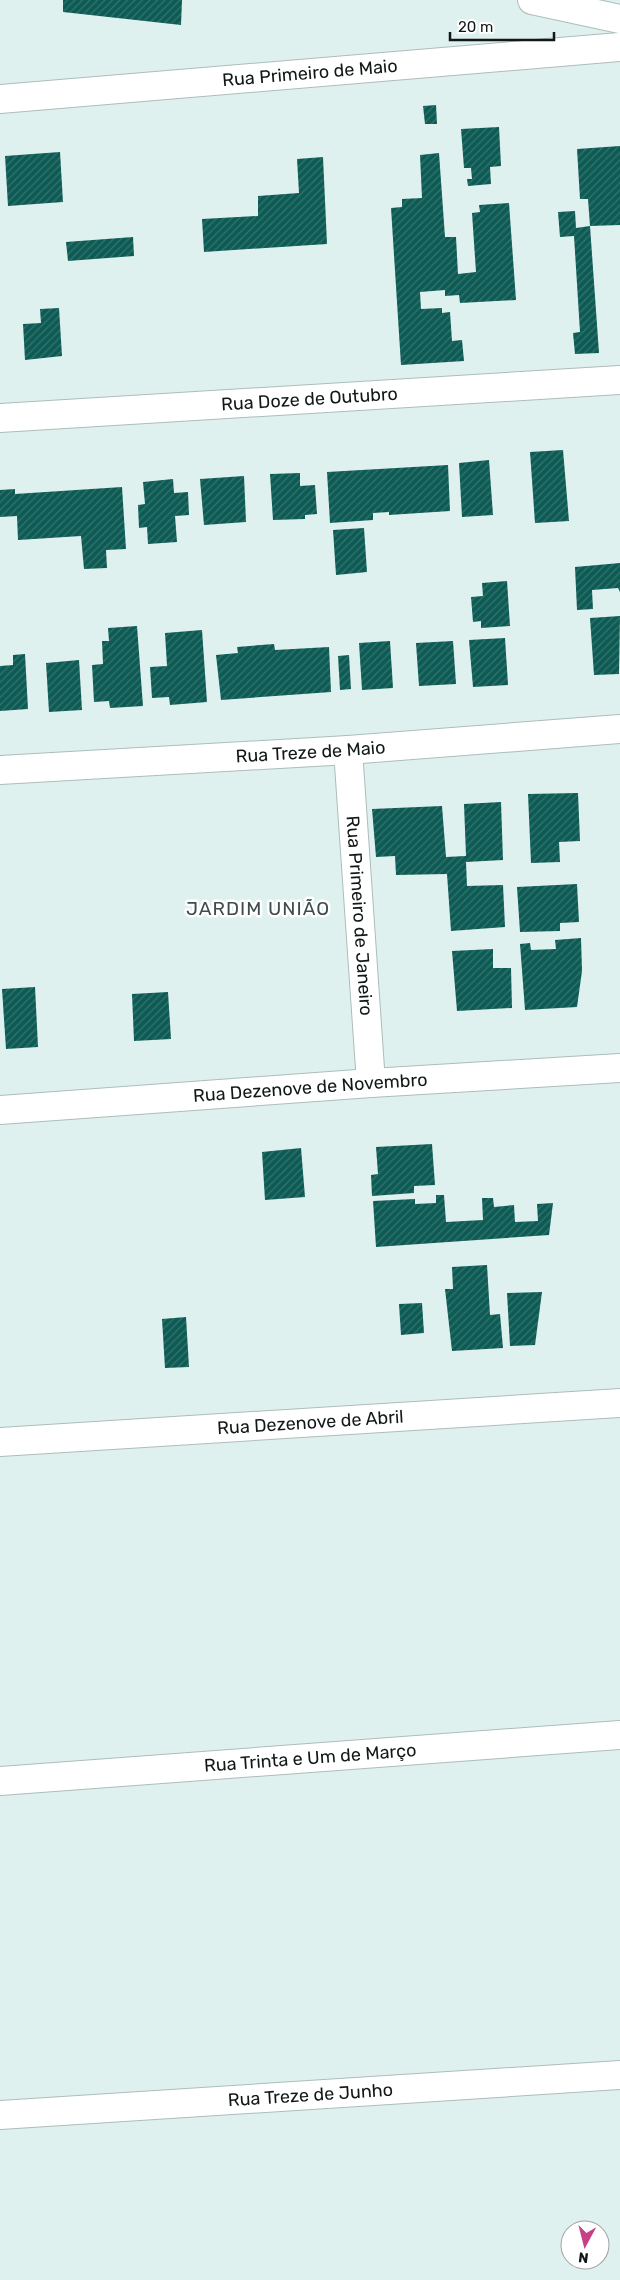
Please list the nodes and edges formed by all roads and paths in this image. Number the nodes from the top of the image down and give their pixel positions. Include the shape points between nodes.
1 (532, 0) edge
2 (620, 19) edge
3 (620, 47) edge
4 (0, 99) edge
5 (620, 380) edge
6 (0, 418) edge
7 (620, 729) edge
8 (348, 750) junction
9 (0, 770) edge
10 (620, 1068) edge
11 (371, 1083) junction
12 (0, 1110) edge
13 (620, 1402) edge
14 (0, 1442) edge
15 (620, 1735) edge
16 (0, 1781) edge
17 (620, 2075) edge
18 (0, 2115) edge

1 - 2 street
3 - 4 street, Rua Primeiro de Maio
5 - 6 street, Rua Doze de Outubro
7 - 8 street, Rua Treze de Maio
8 - 9 street, Rua Treze de Maio
8 - 11 street, Rua Primeiro de Janeiro
10 - 11 street, Rua Dezenove de Novembro
11 - 12 street, Rua Dezenove de Novembro
13 - 14 street, Rua Dezenove de Abril
15 - 16 street, Rua Trinta e Um de Março
17 - 18 street, Rua Treze de Junho

